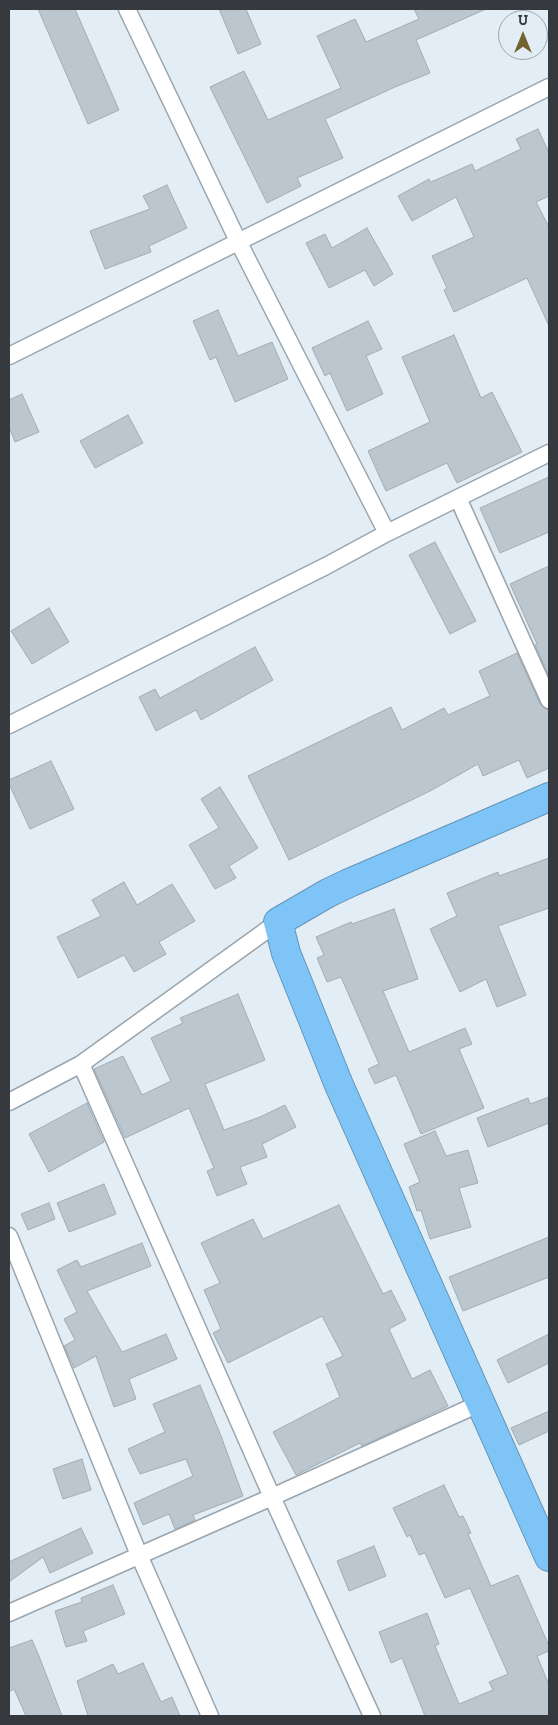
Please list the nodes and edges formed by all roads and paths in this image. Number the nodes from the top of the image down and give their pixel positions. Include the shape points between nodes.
1 (127, 9) edge
2 (549, 86) edge
3 (238, 242) junction
4 (9, 356) edge
5 (549, 453) edge
6 (458, 498) junction
7 (387, 533) junction
8 (549, 700) edge
9 (9, 725) edge
10 (549, 797) edge
11 (278, 922) junction
12 (81, 1064) junction
13 (9, 1102) edge
14 (9, 1236) edge
15 (481, 1403) junction
16 (272, 1497) junction
17 (139, 1555) junction
18 (549, 1556) edge
19 (9, 1613) edge
20 (210, 1716) edge
21 (372, 1716) edge

1 - 3 street
2 - 3 street
3 - 4 street
3 - 7 street
5 - 6 street
6 - 7 street
6 - 8 street
7 - 9 street
10 - 11 highway via 349,883
11 - 12 street
11 - 15 highway via 286,953 339,1085
12 - 13 street
12 - 16 street
14 - 17 street
15 - 16 street
15 - 18 highway
16 - 17 street
16 - 21 street
17 - 19 street
17 - 20 street

